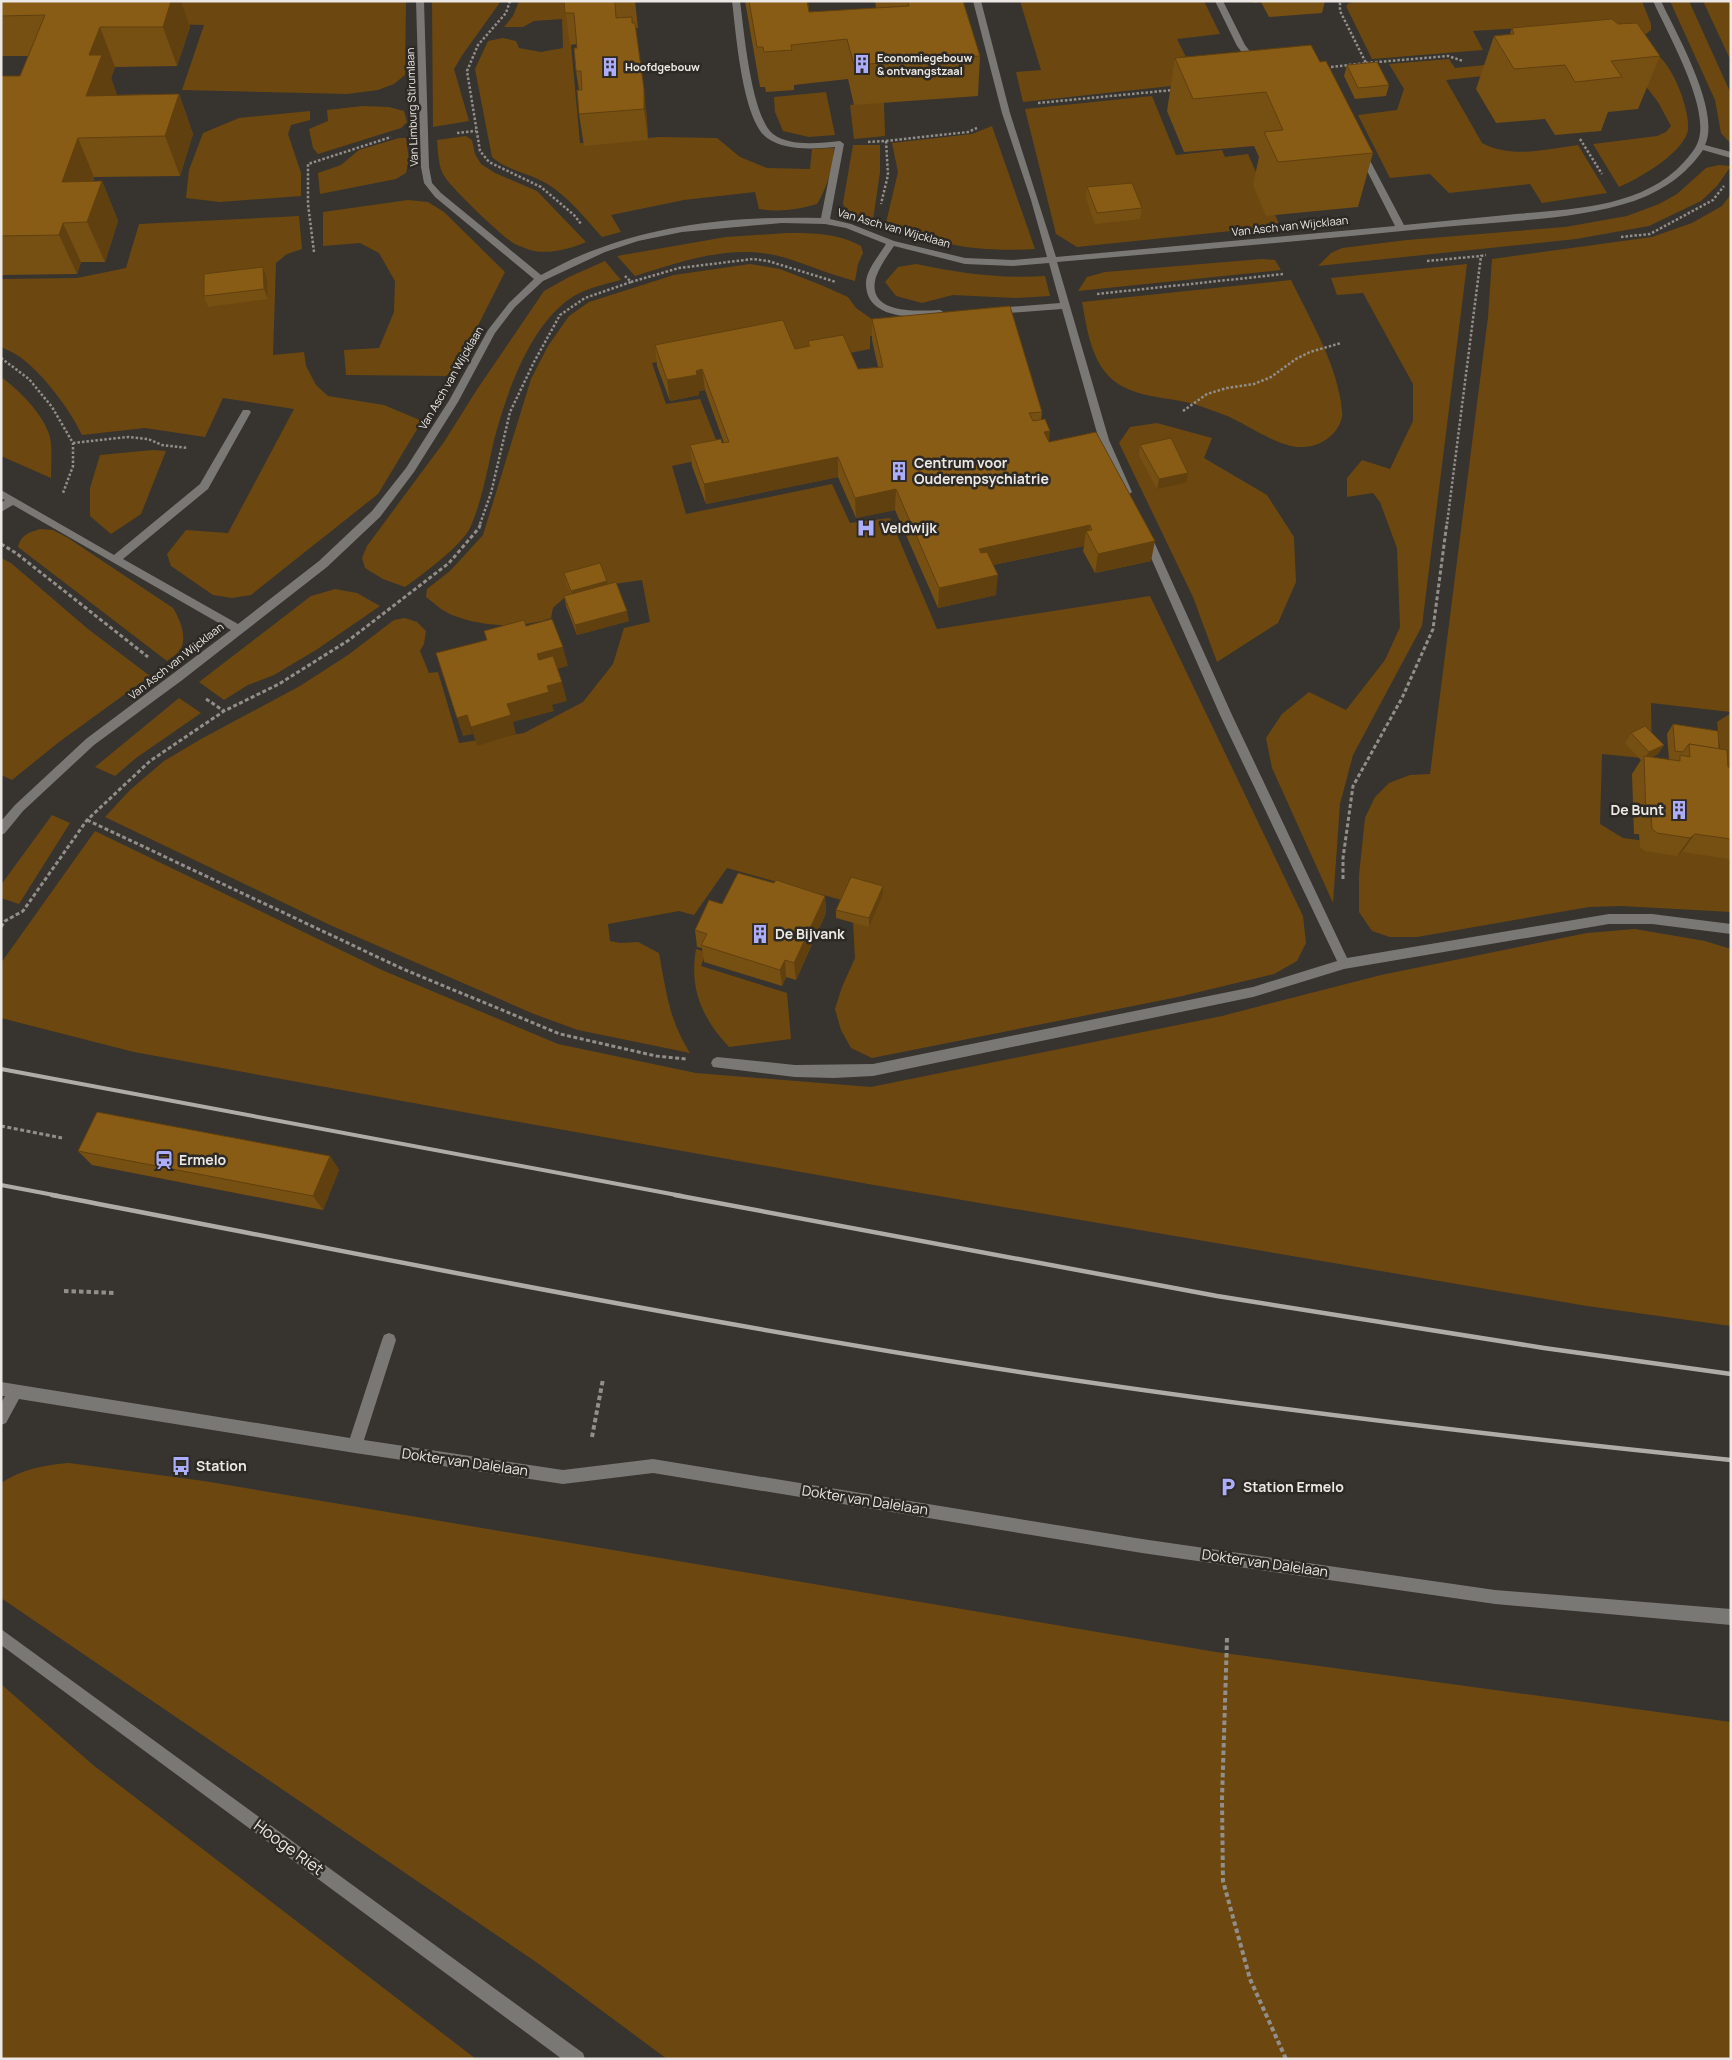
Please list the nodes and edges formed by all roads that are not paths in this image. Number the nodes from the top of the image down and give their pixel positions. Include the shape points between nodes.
1 (420, 1) edge
2 (736, 1) edge
3 (977, 1) edge
4 (1219, 1) edge
5 (1657, 1) edge
6 (1263, 67) edge
7 (1701, 147) junction
8 (1359, 148) edge
9 (1731, 155) edge
10 (825, 221) junction
11 (1400, 227) junction
12 (891, 243) junction
13 (1052, 260) junction
14 (540, 279) junction
15 (1065, 301) junction
16 (988, 311) edge
17 (952, 313) edge
18 (246, 412) dead end
19 (1, 494) edge
20 (12, 500) junction
21 (1132, 502) edge
22 (1, 508) edge
23 (1144, 529) edge
24 (115, 560) junction
25 (238, 629) junction
26 (1, 830) edge
27 (1731, 929) edge
28 (1344, 964) junction
29 (717, 1063) road end
30 (389, 1340) dead end
31 (8, 1390) edge
32 (1, 1418) edge
33 (355, 1446) junction
34 (1731, 1618) edge
35 (1, 1636) edge
36 (577, 2059) edge

1 - 14 street, Van Limburg Stirumlaan via 428,182 438,196
2 - 10 street via 750,93 763,129 770,136 793,143 840,144
3 - 13 street via 1006,113
4 - 6 street via 1241,46
5 - 7 street via 1700,98 1705,130
7 - 9 street
7 - 11 street, Van Asch van Wijcklaan via 1669,181 1645,195 1619,203 1583,210
8 - 11 street
10 - 12 street, Van Asch van Wijcklaan via 848,226
10 - 14 street, Van Asch van Wijcklaan via 782,220 682,229 636,238
11 - 13 street, Van Asch van Wijcklaan
12 - 13 street, Van Asch van Wijcklaan via 965,261
12 - 17 street via 870,283 873,297 879,304 904,314
13 - 15 street
14 - 25 street, Van Asch van Wijcklaan via 512,305 491,332 454,400 410,470 376,514 323,564
15 - 16 street
15 - 21 street via 1104,440
18 - 24 street via 204,486
19 - 20 street
20 - 22 street
20 - 24 street
23 - 28 street via 1226,715
24 - 25 street
25 - 26 street, Van Asch van Wijcklaan via 90,742 19,808
27 - 28 street via 1652,920 1609,919
28 - 29 street via 1253,992 873,1070 769,1070
30 - 33 street
31 - 32 street
31 - 33 street, Dokter van Dalelaan
33 - 34 street, Dokter van Dalelaan via 563,1477 653,1466 1142,1546 1495,1597
35 - 36 street, Hooge Riet

